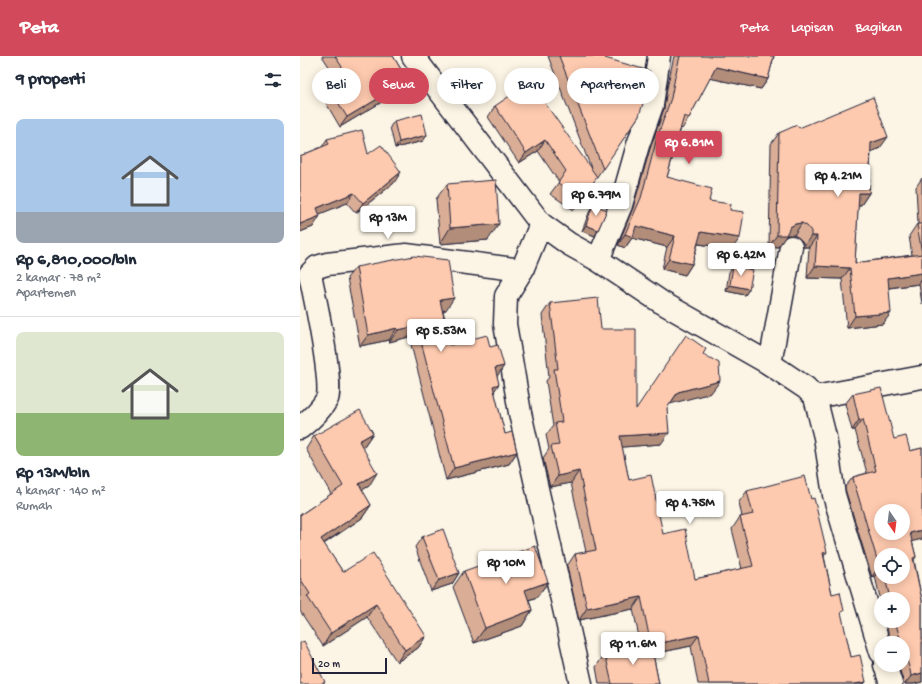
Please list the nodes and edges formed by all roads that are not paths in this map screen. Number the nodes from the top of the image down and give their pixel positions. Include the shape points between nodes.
1 (413, 56) edge
2 (659, 56) edge
3 (541, 224) junction
4 (791, 247) dead end
5 (598, 260) junction
6 (522, 270) junction
7 (770, 364) junction
8 (922, 377) edge
9 (815, 397) junction
10 (300, 428) edge
11 (876, 636) edge
12 (888, 672) edge
13 (581, 684) edge
14 (892, 684) edge

1 - 3 street
2 - 5 street via 652,105 621,205
3 - 5 street
3 - 6 street
4 - 7 street
5 - 7 street via 661,302
6 - 10 street via 406,255 317,267 310,274 329,383 328,398 312,419
6 - 13 street via 506,296 505,324 520,413
7 - 9 street
8 - 9 street
9 - 11 street via 825,437 834,495
12 - 14 street

